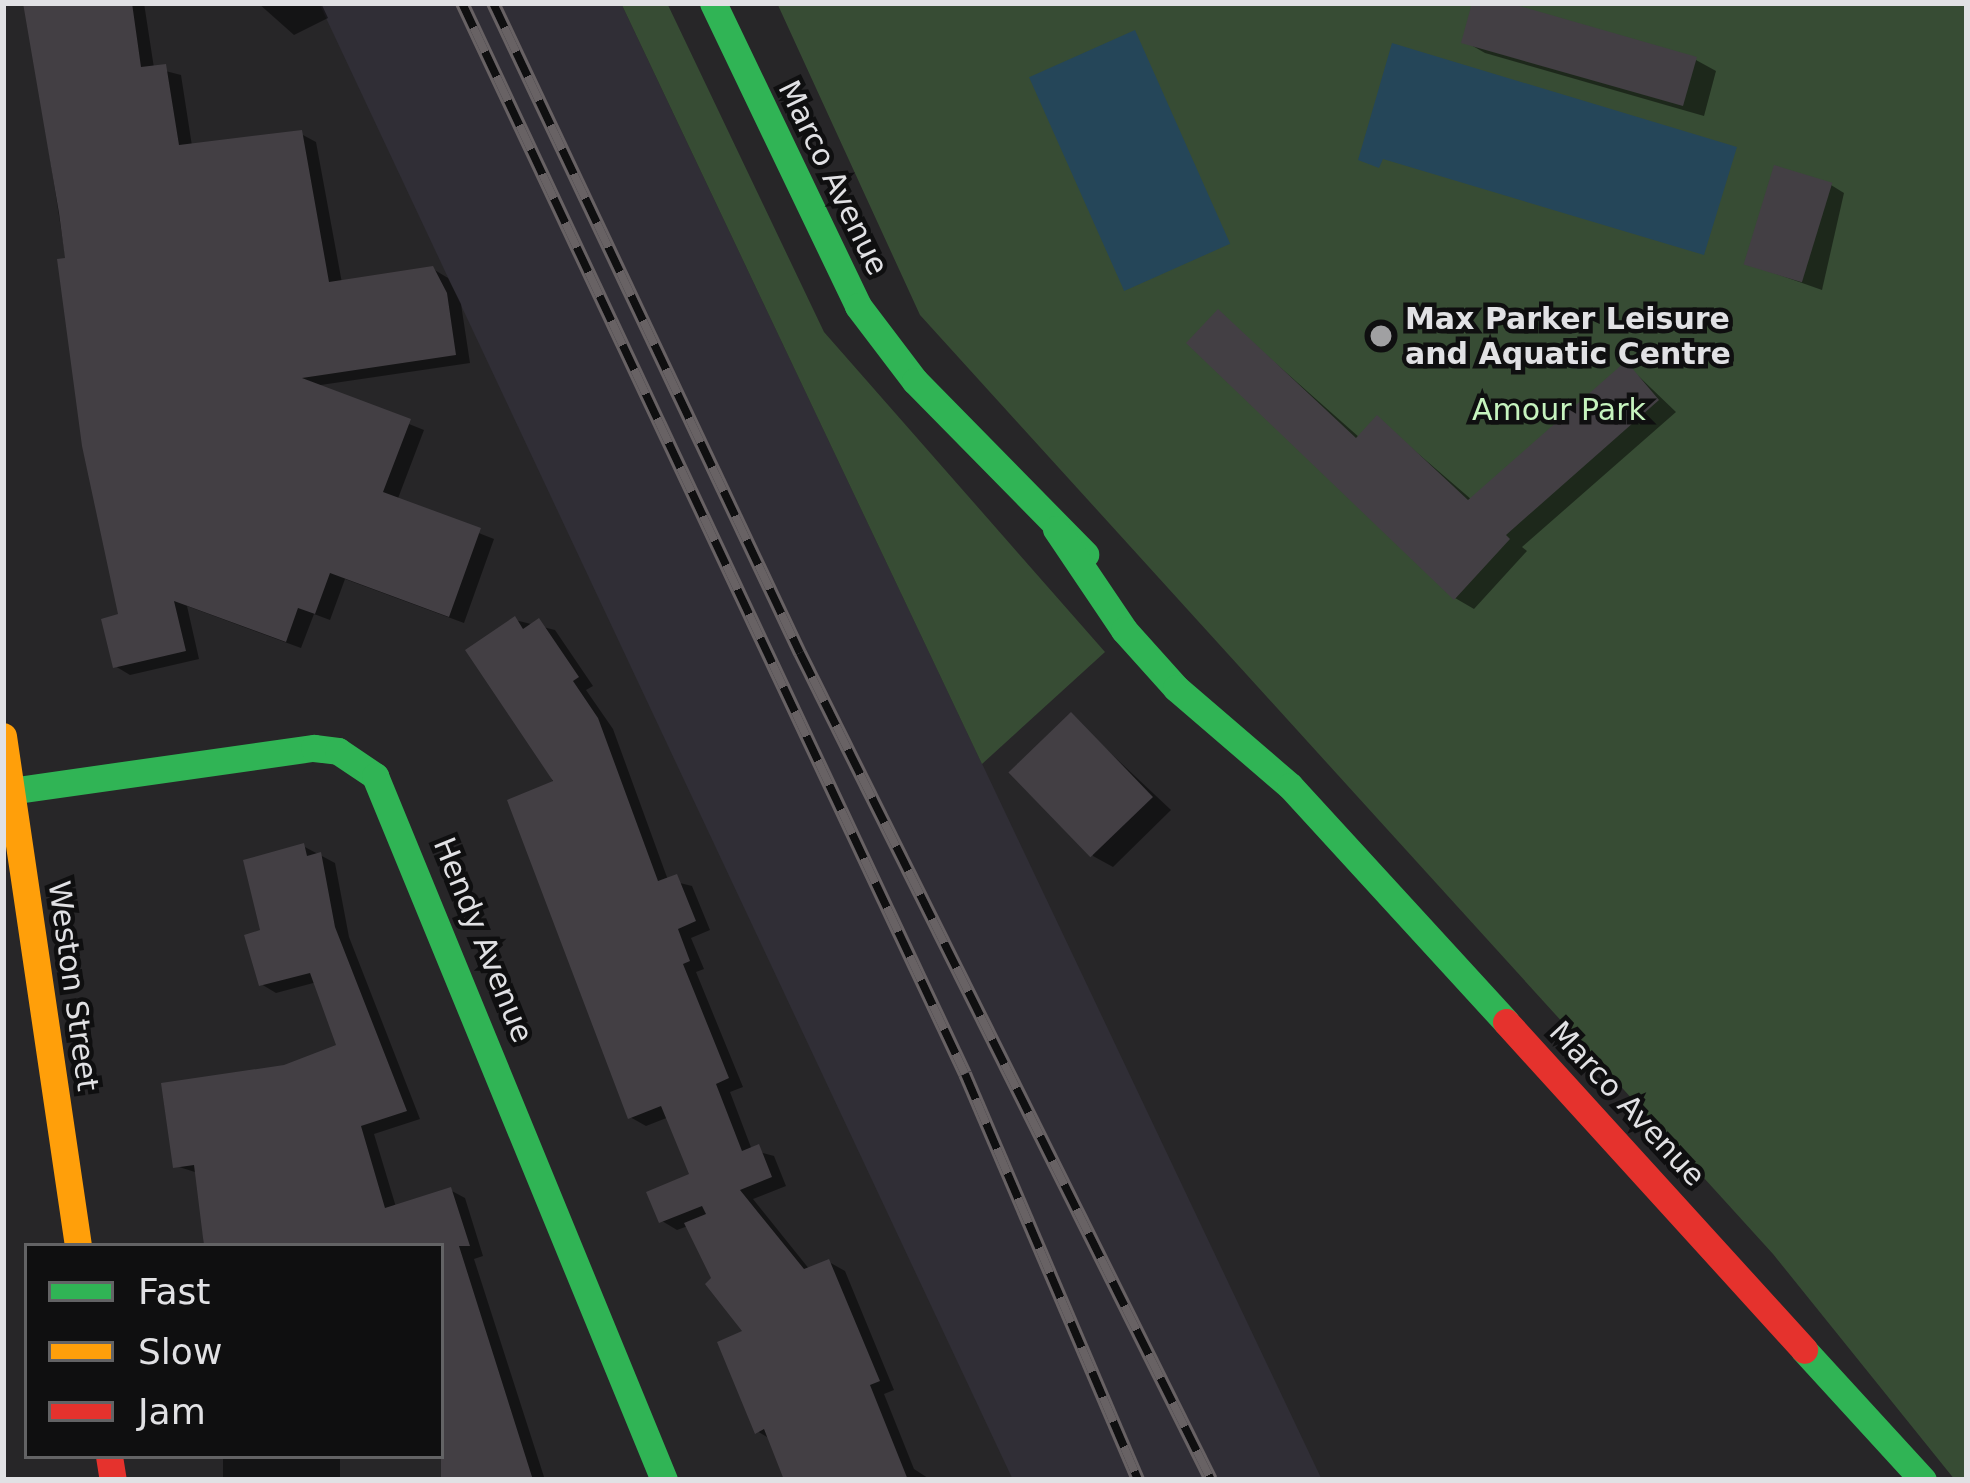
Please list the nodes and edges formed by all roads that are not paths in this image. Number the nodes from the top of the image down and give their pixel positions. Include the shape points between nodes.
1 (713, 3) edge
2 (1056, 530) junction
3 (1146, 605) dead end
4 (1230, 698) dead end
5 (3, 736) edge
6 (1280, 776) junction
7 (7, 791) edge
8 (78, 1243) edge
9 (664, 1480) edge
10 (1923, 1480) edge

1 - 2 street, Marco Avenue via 858,306 915,381
2 - 3 street, Marco Avenue
2 - 6 street, Marco Avenue via 1124,630 1176,688
4 - 6 street, Marco Avenue
5 - 7 street, Weston Street
6 - 10 street, Marco Avenue
7 - 8 street, Weston Street
7 - 9 street, Hendy Avenue via 314,748 338,751 375,776

